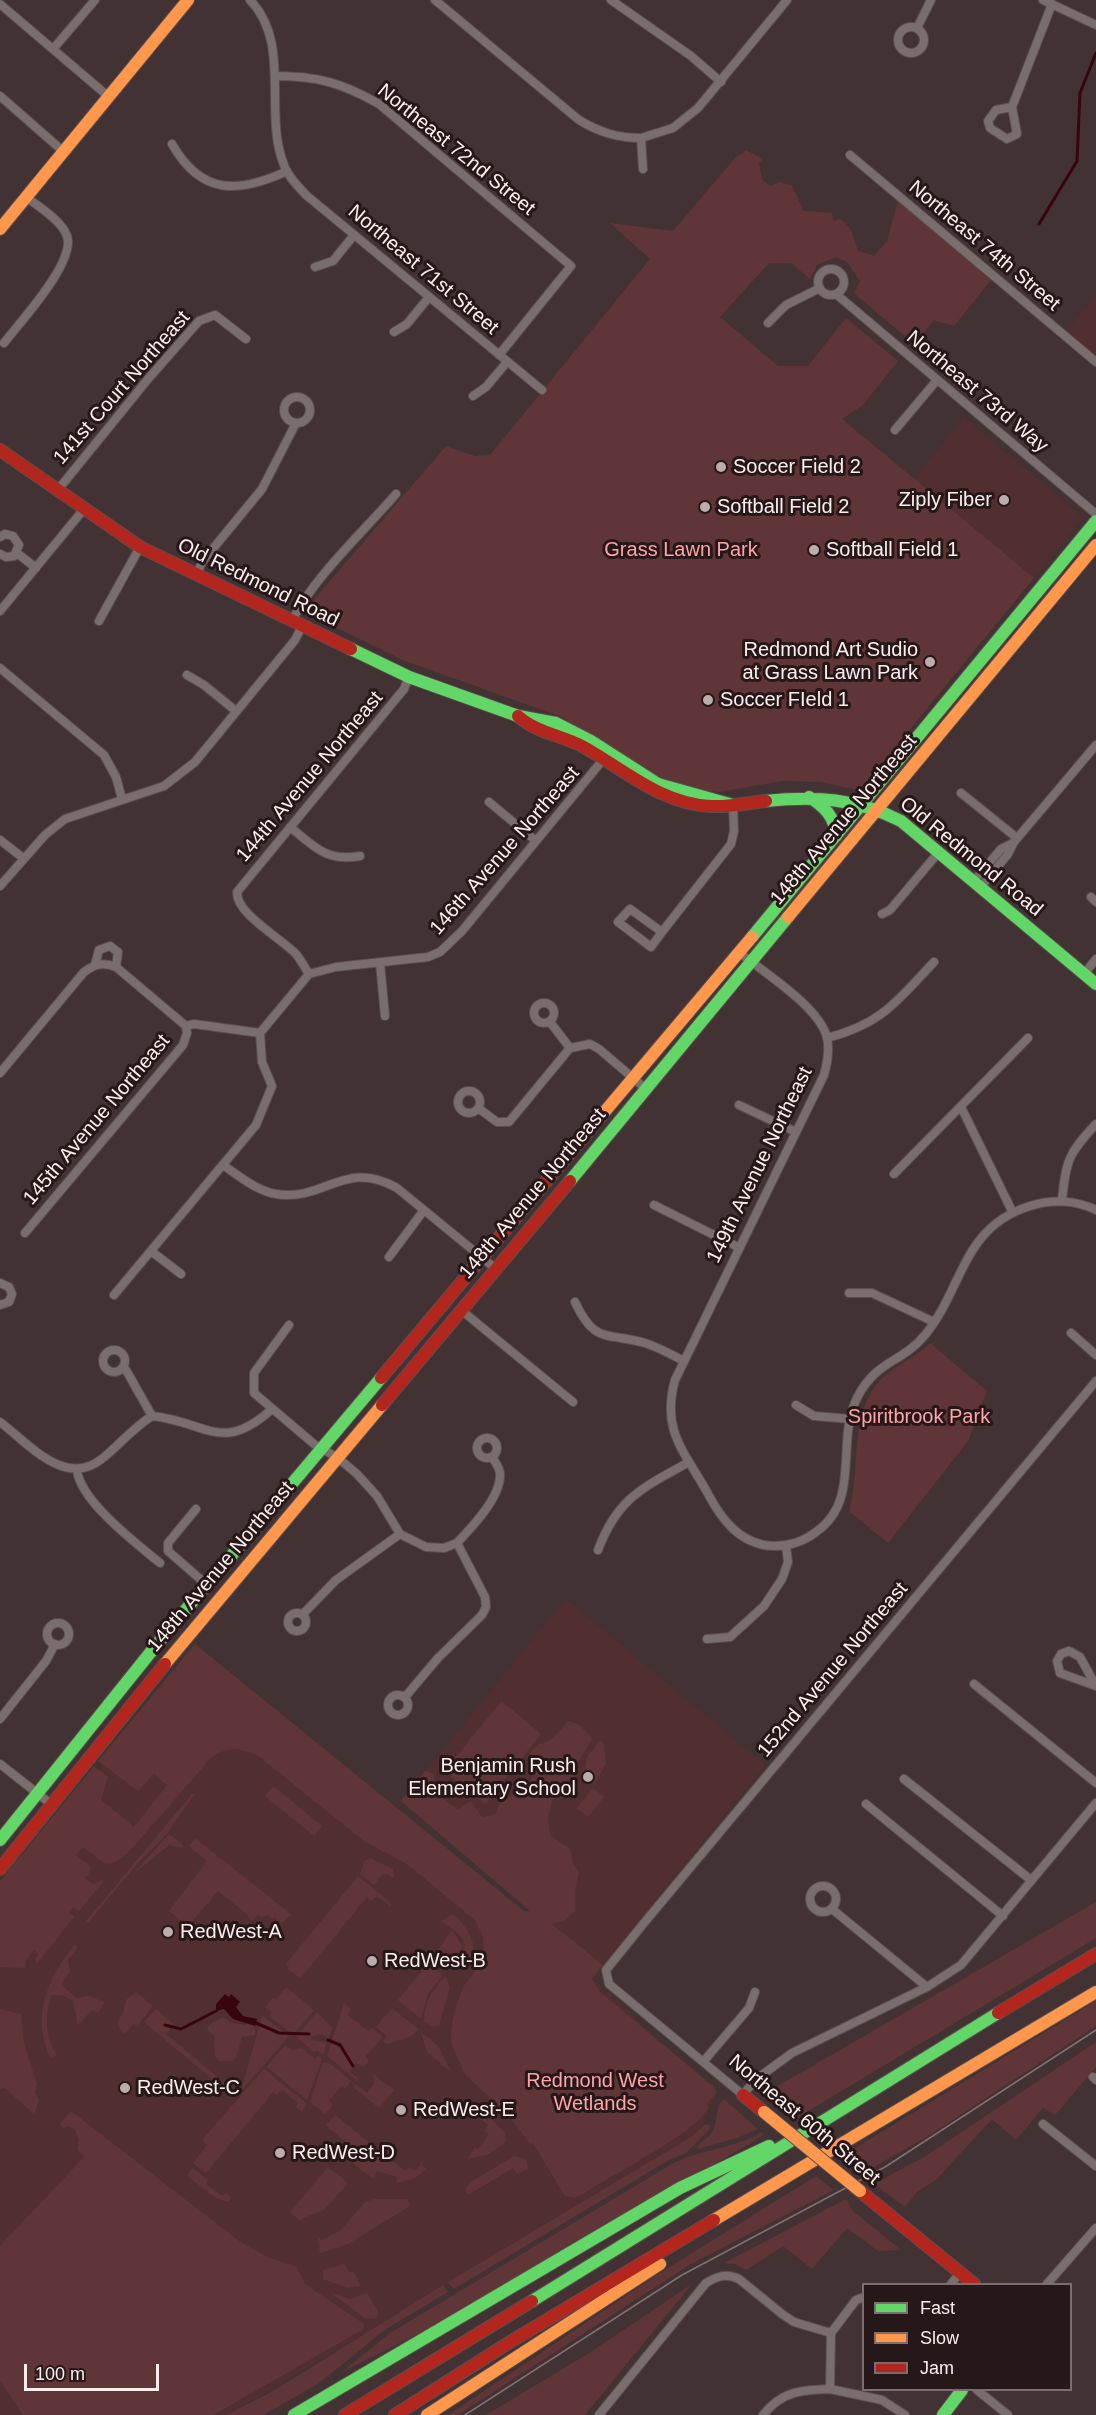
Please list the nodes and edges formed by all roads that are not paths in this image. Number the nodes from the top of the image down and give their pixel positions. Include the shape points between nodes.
1 (95, 0) edge
2 (188, 0) edge
3 (250, 0) edge
4 (611, 0) edge
5 (787, 0) edge
6 (930, 0) edge
7 (438, 1) edge
8 (1047, 2) edge
9 (0, 4) edge
10 (1096, 25) edge
11 (917, 28) dead end
12 (53, 49) junction
13 (275, 76) junction
14 (721, 82) junction
15 (109, 97) junction
16 (1, 99) edge
17 (1012, 107) dead end
18 (641, 138) junction
19 (172, 144) dead end
20 (64, 152) junction
21 (850, 155) dead end
22 (643, 169) dead end
23 (287, 171) junction
24 (26, 197) junction
25 (0, 229) edge
26 (354, 235) junction
27 (315, 267) dead end
28 (820, 288) junction
29 (836, 294) junction
30 (429, 297) junction
31 (768, 323) dead end
32 (394, 332) dead end
33 (246, 339) dead end
34 (4, 343) dead end
35 (499, 355) junction
36 (507, 362) junction
37 (1096, 362) edge
38 (937, 380) junction
39 (542, 390) dead end
40 (473, 396) dead end
41 (296, 423) dead end
42 (895, 430) dead end
43 (0, 450) edge
44 (57, 491) junction
45 (396, 494) dead end
46 (84, 509) junction
47 (1096, 514) edge
48 (1096, 521) edge
49 (0, 537) edge
50 (1096, 545) edge
51 (140, 547) junction
52 (16, 553) junction
53 (0, 554) edge
54 (36, 568) junction
55 (197, 574) junction
56 (0, 611) edge
57 (99, 621) dead end
58 (297, 623) junction
59 (0, 668) edge
60 (187, 675) dead end
61 (408, 676) junction
62 (236, 711) junction
63 (1096, 745) edge
64 (606, 756) junction
65 (961, 793) dead end
66 (808, 797) junction
67 (122, 799) junction
68 (489, 802) dead end
69 (863, 804) junction
70 (733, 805) junction
71 (879, 809) junction
72 (290, 827) junction
73 (836, 836) junction
74 (0, 840) edge
75 (1015, 840) junction
76 (536, 841) junction
77 (938, 853) junction
78 (360, 856) dead end
79 (23, 858) junction
80 (977, 885) junction
81 (0, 886) edge
82 (882, 914) dead end
83 (662, 932) junction
84 (739, 952) junction
85 (1096, 959) edge
86 (934, 962) dead end
87 (380, 963) junction
88 (752, 963) junction
89 (95, 965) junction
90 (116, 967) junction
91 (309, 974) junction
92 (1084, 974) junction
93 (1096, 984) edge
94 (385, 1016) dead end
95 (550, 1022) dead end
96 (186, 1026) junction
97 (261, 1033) junction
98 (827, 1038) junction
99 (1028, 1038) dead end
100 (570, 1048) junction
101 (0, 1073) edge
102 (632, 1078) junction
103 (646, 1089) junction
104 (739, 1105) dead end
105 (961, 1107) junction
106 (478, 1108) dead end
107 (1096, 1124) edge
108 (796, 1132) junction
109 (223, 1165) junction
110 (894, 1174) dead end
111 (1062, 1201) junction
112 (654, 1205) dead end
113 (424, 1210) junction
114 (1096, 1210) edge
115 (1012, 1211) junction
116 (26, 1233) dead end
117 (738, 1247) junction
118 (151, 1251) junction
119 (389, 1257) dead end
120 (482, 1257) junction
121 (496, 1269) junction
122 (181, 1274) dead end
123 (0, 1283) edge
124 (849, 1293) dead end
125 (114, 1295) dead end
126 (575, 1302) dead end
127 (0, 1305) edge
128 (461, 1310) junction
129 (934, 1322) junction
130 (289, 1324) dead end
131 (1071, 1333) dead end
132 (1096, 1354) edge
133 (684, 1361) junction
134 (122, 1368) dead end
135 (1096, 1381) edge
136 (573, 1402) dead end
137 (796, 1405) dead end
138 (271, 1410) junction
139 (152, 1416) junction
140 (850, 1419) junction
141 (0, 1422) edge
142 (321, 1450) junction
143 (492, 1456) dead end
144 (338, 1458) junction
145 (689, 1462) junction
146 (77, 1470) junction
147 (196, 1509) dead end
148 (399, 1534) junction
149 (457, 1543) junction
150 (786, 1546) junction
151 (598, 1550) dead end
152 (160, 1563) dead end
153 (207, 1585) junction
154 (303, 1614) dead end
155 (707, 1639) dead end
156 (55, 1644) dead end
157 (974, 1684) dead end
158 (1096, 1686) edge
159 (405, 1697) dead end
160 (0, 1719) edge
161 (0, 1764) edge
162 (904, 1779) dead end
163 (1096, 1783) edge
164 (36, 1793) junction
165 (1096, 1803) edge
166 (51, 1804) junction
167 (866, 1804) dead end
168 (0, 1840) edge
169 (0, 1869) edge
170 (1031, 1880) junction
171 (832, 1909) dead end
172 (1003, 1916) junction
173 (1096, 1954) edge
174 (609, 1984) joint
175 (927, 1987) junction
176 (755, 1992) dead end
177 (1096, 1992) edge
178 (703, 2062) junction
179 (743, 2095) junction
180 (815, 2124) junction
181 (1043, 2124) dead end
182 (1096, 2166) edge
183 (803, 2169) junction
184 (1096, 2228) edge
185 (960, 2273) junction
186 (952, 2283) edge
187 (973, 2283) edge
188 (1048, 2283) edge
189 (862, 2297) edge
190 (831, 2333) junction
191 (830, 2390) junction
192 (961, 2391) edge
193 (978, 2391) edge
194 (431, 2413) edge
195 (294, 2415) edge
196 (345, 2415) edge
197 (395, 2415) edge
198 (599, 2415) edge
199 (763, 2415) edge
200 (905, 2415) edge
201 (943, 2415) edge
202 (1008, 2415) edge

1 - 12 street
2 - 15 main road
3 - 13 street via 265,22
4 - 14 street
5 - 14 street
6 - 11 street
7 - 18 street via 579,120 621,138
8 - 10 street
8 - 17 street
9 - 12 street
12 - 15 street
13 - 23 street via 276,129
13 - 35 street, Northeast 72nd Street via 310,76 331,81 379,104 571,267
14 - 18 street via 685,120 657,135
15 - 20 main road
16 - 20 street
18 - 22 street
19 - 23 street via 184,165 211,182 242,187
20 - 24 main road
21 - 37 street, Northeast 74th Street
23 - 26 street, Northeast 71st Street via 306,195
24 - 25 main road
24 - 34 street via 64,229 68,237 64,260 52,280
26 - 27 street via 333,261
26 - 30 street, Northeast 71st Street
28 - 29 street via 825,294
28 - 29 street via 820,276 826,270 835,270 844,283
28 - 31 street via 786,305
29 - 38 street, Northeast 73rd Way
30 - 32 street via 407,324
30 - 35 street, Northeast 71st Street
33 - 44 street, 141st Court Northeast via 216,315 199,321
35 - 36 street, Northeast 71st Street
36 - 39 street, Northeast 71st Street
36 - 40 street
38 - 42 street
38 - 47 street, Northeast 73rd Way
41 - 55 street via 262,489 202,562
43 - 44 main road, Old Redmond Road
44 - 46 main road, Old Redmond Road
45 - 58 street via 298,609
46 - 51 main road, Old Redmond Road
46 - 54 street
48 - 69 main road, 148th Avenue Northeast
49 - 52 street via 9,534 16,538
50 - 71 main road, 148th Avenue Northeast
51 - 55 main road, Old Redmond Road
51 - 57 street
52 - 53 street via 10,557
52 - 54 street
54 - 56 street
55 - 58 main road, Old Redmond Road
58 - 61 main road, Old Redmond Road
58 - 62 street via 295,640
59 - 67 street via 104,755
60 - 62 street
61 - 64 main road, Old Redmond Road via 518,716 525,724
61 - 72 street, 144th Avenue Northeast via 404,690
62 - 67 street via 180,776 164,786
63 - 75 street
64 - 70 main road, Old Redmond Road via 654,792 707,807
64 - 76 street, 146th Avenue Northeast
65 - 75 street
66 - 69 main road, Old Redmond Road via 841,798
66 - 70 main road, Old Redmond Road
66 - 73 main road via 828,810 834,819
67 - 79 street via 65,819
68 - 76 street
69 - 71 main road, Old Redmond Road
69 - 73 main road, 148th Avenue Northeast
70 - 83 street via 731,844
71 - 77 main road, Old Redmond Road via 901,821
71 - 88 main road, 148th Avenue Northeast
72 - 78 street via 322,853 343,859
72 - 91 street, 144th Avenue Northeast via 241,885 237,898 245,911 296,954
73 - 84 main road, 148th Avenue Northeast
74 - 79 street
75 - 80 street via 1001,849
76 - 87 street, 146th Avenue Northeast via 440,952
77 - 80 main road, Old Redmond Road
77 - 82 street via 890,910
79 - 81 street
80 - 92 main road, Old Redmond Road
83 - 83 street via 630,909 618,922 651,947
84 - 88 street
84 - 102 main road, 148th Avenue Northeast
85 - 92 street
86 - 98 street via 879,1017 862,1028
87 - 91 street, 146th Avenue Northeast
87 - 94 street
88 - 98 street via 810,1011
88 - 103 main road, 148th Avenue Northeast
89 - 90 street via 106,963
89 - 90 street via 99,950 109,946 118,952
89 - 101 street via 84,972
90 - 96 street
91 - 97 street
92 - 93 main road, Old Redmond Road
95 - 100 street
96 - 97 street
96 - 116 street, 145th Avenue Northeast via 183,1045
97 - 109 street via 262,1062 272,1086 256,1125
98 - 108 street, 149th Avenue Northeast via 824,1075
99 - 105 street
100 - 102 street via 590,1044 599,1048
100 - 106 street via 504,1124
102 - 103 street
102 - 120 main road, 148th Avenue Northeast
103 - 121 main road, 148th Avenue Northeast
104 - 108 street
105 - 110 street
105 - 115 street
107 - 111 street via 1067,1162
108 - 117 street, 149th Avenue Northeast
109 - 113 street via 254,1186 275,1194 310,1192 358,1176 371,1178 397,1188
109 - 118 street
111 - 114 street
111 - 115 street
112 - 117 street
113 - 119 street
113 - 120 street
115 - 129 street via 978,1239
117 - 133 street, 149th Avenue Northeast
118 - 122 street
118 - 125 street
120 - 121 street
120 - 142 main road, 148th Avenue Northeast
121 - 128 main road, 148th Avenue Northeast
123 - 127 street via 9,1287 12,1294 9,1302
124 - 129 street via 872,1293
126 - 133 street via 585,1323 596,1332 645,1343
128 - 136 street
128 - 144 main road, 148th Avenue Northeast
129 - 140 street via 910,1350 880,1366 871,1376
130 - 138 street via 254,1374 254,1393
131 - 132 street
133 - 145 street, 149th Avenue Northeast via 675,1380 669,1412
134 - 139 street
135 - 174 street, 152nd Avenue Northeast via 606,1970
137 - 140 street via 814,1416
138 - 139 street via 248,1429 226,1434
138 - 142 street
139 - 146 street via 102,1460
140 - 150 street via 840,1504 811,1537
141 - 146 street via 55,1465
142 - 144 street
142 - 153 main road, 148th Avenue Northeast
143 - 149 street via 500,1472 499,1485 478,1520
144 - 148 street via 377,1496
144 - 166 main road, 148th Avenue Northeast
145 - 150 street, 149th Avenue Northeast via 714,1506 735,1532 756,1543
145 - 151 street via 636,1492 607,1526
146 - 152 street via 82,1485 109,1520
147 - 153 street via 168,1543 168,1551
148 - 149 street via 426,1547 444,1548
148 - 154 street via 336,1580
149 - 159 street via 485,1597 486,1607
150 - 155 street via 788,1562 782,1579 764,1606 730,1637
153 - 164 main road, 148th Avenue Northeast
156 - 160 street
157 - 163 street
158 - 158 street via 1077,1654 1061,1654 1057,1666 1060,1673
161 - 164 street
162 - 170 street
164 - 166 street
164 - 168 main road, 148th Avenue Northeast
165 - 170 street
166 - 169 main road, 148th Avenue Northeast
167 - 172 street
170 - 172 street
171 - 175 street
172 - 175 street via 961,1965
173 - 180 main road
174 - 178 street, Northeast 60th Street
175 - 179 street via 792,2053 755,2080
176 - 178 street via 749,2008
177 - 183 main road
178 - 179 street, Northeast 60th Street
179 - 185 main road, Northeast 60th Street, bridge
180 - 195 main road via 680,2188
180 - 196 main road via 766,2158
181 - 182 street
183 - 194 main road
183 - 197 main road via 510,2342
184 - 188 street
185 - 186 street
185 - 187 main road, Northeast 60th Street
189 - 190 street
190 - 191 street
190 - 198 street via 794,2322 739,2279 719,2276 706,2283
191 - 199 street via 801,2389 788,2393
191 - 200 street via 882,2400
192 - 201 main road
193 - 202 street

